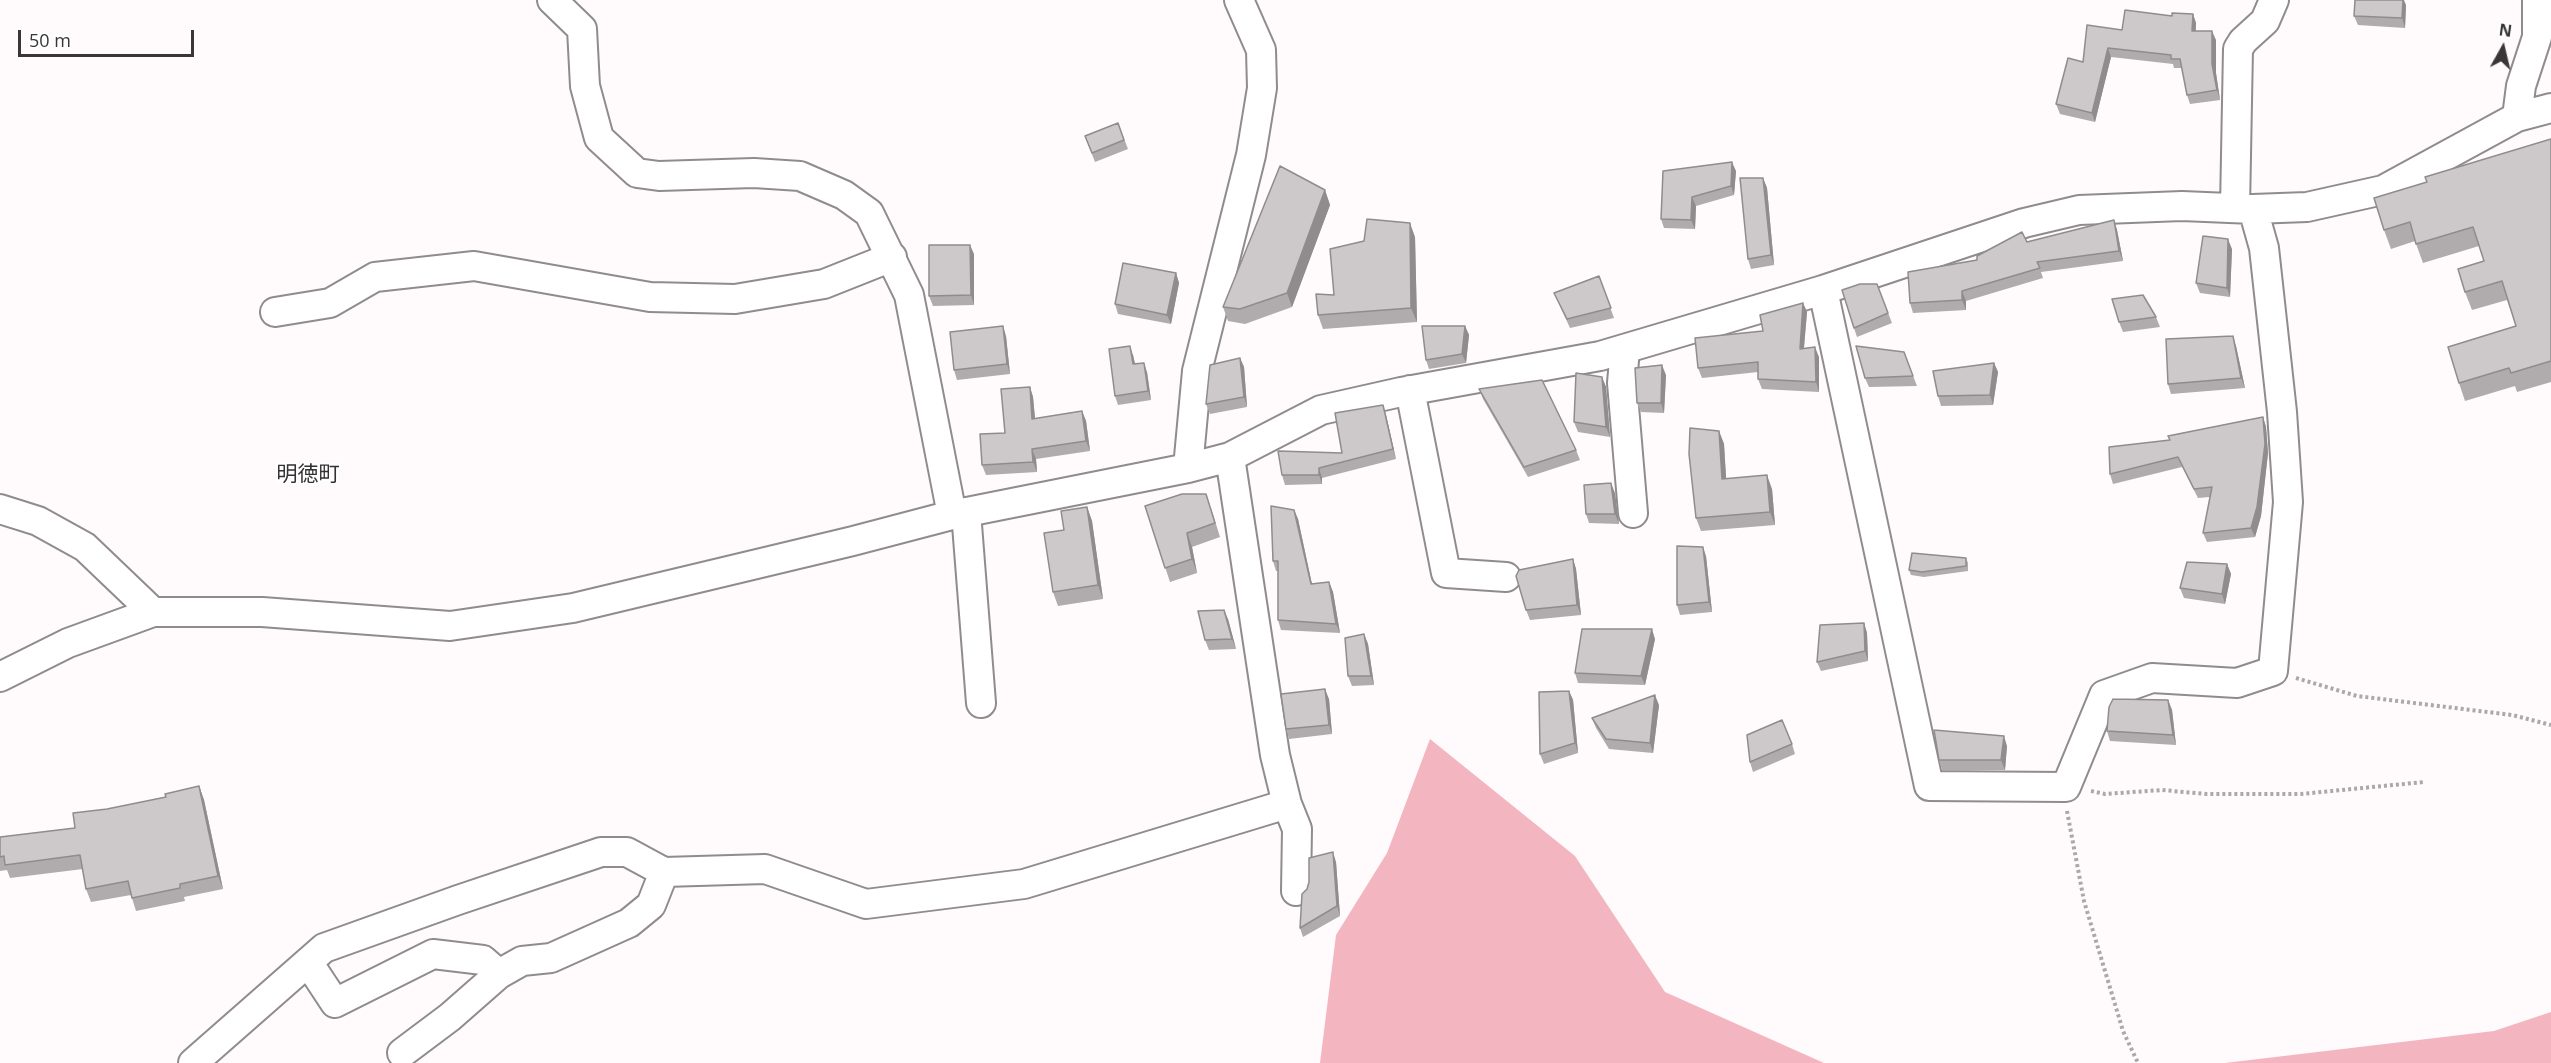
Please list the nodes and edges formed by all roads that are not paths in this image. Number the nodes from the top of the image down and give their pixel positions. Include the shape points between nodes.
1 (552, 0) edge
2 (1239, 0) edge
3 (2274, 0) edge
4 (2537, 0) edge
5 (2543, 44) edge
6 (2551, 108) edge
7 (2517, 117) junction
8 (2244, 208) junction
9 (892, 257) junction
10 (1822, 290) junction
11 (275, 312) dead end
12 (1625, 349) junction
13 (1410, 390) junction
14 (1230, 457) junction
15 (1188, 468) junction
16 (0, 509) edge
17 (1633, 513) dead end
18 (959, 514) junction
19 (1506, 577) dead end
20 (153, 612) junction
21 (0, 677) edge
22 (981, 703) dead end
23 (1287, 804) junction
24 (664, 872) junction
25 (1296, 891) dead end
26 (308, 962) junction
27 (499, 974) junction
28 (402, 1053) dead end
29 (193, 1063) edge

1 - 9 street via 582,29 585,86 599,138 637,173 800,176 844,195 869,213
2 - 15 street via 1261,50 1262,88 1251,155 1197,371
3 - 8 street via 2265,21 2238,49
4 - 5 street
5 - 7 street via 2521,86
6 - 7 street
7 - 8 street via 2383,190 2307,207
8 - 10 street via 2079,210 2024,223
8 - 10 street via 2264,248 2288,502 2273,671 2237,683 2152,678 2104,694 2066,787 1929,786
9 - 11 street via 824,284 735,299 650,297 474,266 375,277 330,303
9 - 18 street via 909,295
10 - 12 street
12 - 13 street
12 - 17 street via 1622,383
13 - 14 street via 1321,410
13 - 19 street via 1446,573
14 - 15 street
14 - 23 street via 1275,755
15 - 18 street
16 - 20 street via 38,521 85,547
18 - 20 street via 573,608 450,626 262,612
18 - 22 street
20 - 21 street via 68,643
23 - 24 street via 1024,884 866,903 765,869
23 - 25 street via 1297,829
24 - 26 street via 627,852 601,852 324,948
24 - 27 street via 651,905 629,924 551,958 522,961
26 - 27 street via 335,1003 433,954 483,960
26 - 29 street
27 - 28 street

